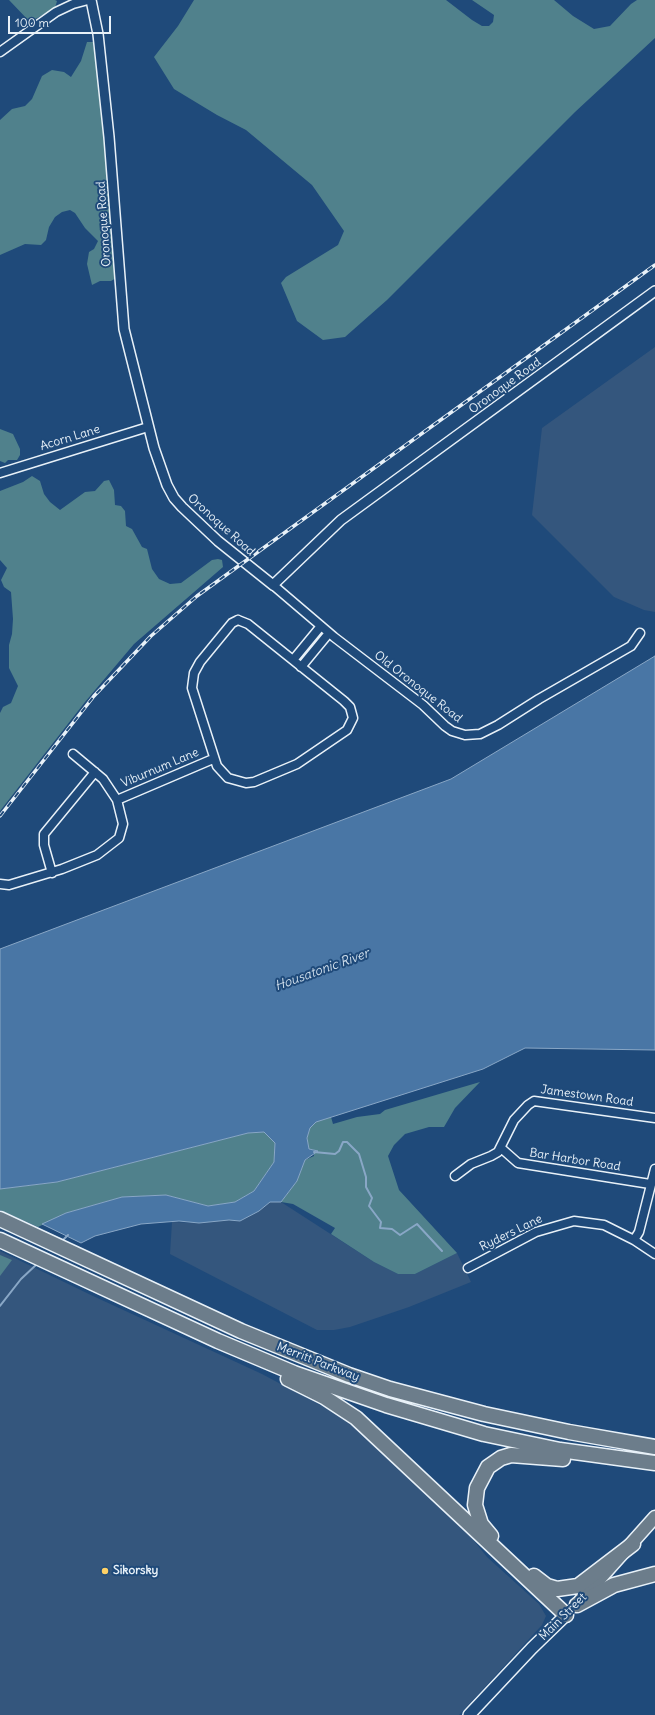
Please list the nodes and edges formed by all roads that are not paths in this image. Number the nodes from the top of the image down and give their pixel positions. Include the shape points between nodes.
1 (89, 0) edge
2 (0, 52) edge
3 (655, 291) edge
4 (148, 427) junction
5 (0, 473) edge
6 (273, 585) junction
7 (320, 626) junction
8 (329, 632) junction
9 (640, 633) dead end
10 (293, 660) junction
11 (301, 667) junction
12 (73, 754) dead end
13 (213, 759) junction
14 (95, 772) junction
15 (117, 800) junction
16 (52, 872) junction
17 (0, 884) edge
18 (655, 1118) edge
19 (501, 1148) junction
20 (655, 1168) edge
21 (455, 1176) dead end
22 (650, 1184) junction
23 (0, 1219) edge
24 (0, 1240) edge
25 (634, 1240) junction
26 (655, 1254) edge
27 (468, 1268) dead end
28 (218, 1341) junction
29 (655, 1447) edge
30 (654, 1463) edge
31 (655, 1517) edge
32 (633, 1544) junction
33 (655, 1574) edge
34 (577, 1605) junction
35 (566, 1615) junction
36 (475, 1712) edge

1 - 2 street via 56,12
1 - 4 street, Oronoque Road via 98,34 108,124 124,330
3 - 6 street, Oronoque Road via 341,520
4 - 5 street, Acorn Lane
4 - 6 street, Oronoque Road via 174,498 212,536
6 - 7 street, Old Oronoque Road
7 - 8 street, Old Oronoque Road
7 - 10 street
8 - 9 street, Old Oronoque Road via 452,731 472,735 498,725 620,653 635,642
8 - 11 street
10 - 11 street
10 - 13 street via 240,620 232,623 200,662 193,678 193,693
11 - 13 street via 350,707 353,718 347,730 297,764 250,783 228,778
12 - 14 street
13 - 15 street, Viburnum Lane
14 - 15 street
14 - 16 street via 44,834 44,845
15 - 16 street via 123,824 119,838 97,856
16 - 17 street via 9,885
18 - 19 street, Jamestown Road via 534,1100 514,1120
19 - 21 street via 491,1156 470,1164
19 - 22 street, Bar Harbor Road via 518,1163
20 - 22 street
22 - 25 street via 639,1232
23 - 29 highway, Merritt Parkway via 303,1358 390,1389 484,1414
24 - 28 highway, Merritt Parkway
25 - 26 street, Ryders Lane
25 - 27 street, Ryders Lane via 604,1225 574,1221 536,1232
28 - 30 highway, Merritt Parkway via 294,1373 428,1419 560,1450
28 - 35 highway via 237,1356 311,1390 356,1418
30 - 32 highway via 511,1454 488,1467 477,1488 477,1516 488,1533 538,1580 557,1590 586,1582
31 - 32 main road, Main Street
32 - 34 main road, Main Street
33 - 34 highway via 614,1585
34 - 35 main road, Main Street
35 - 36 main road, Main Street

